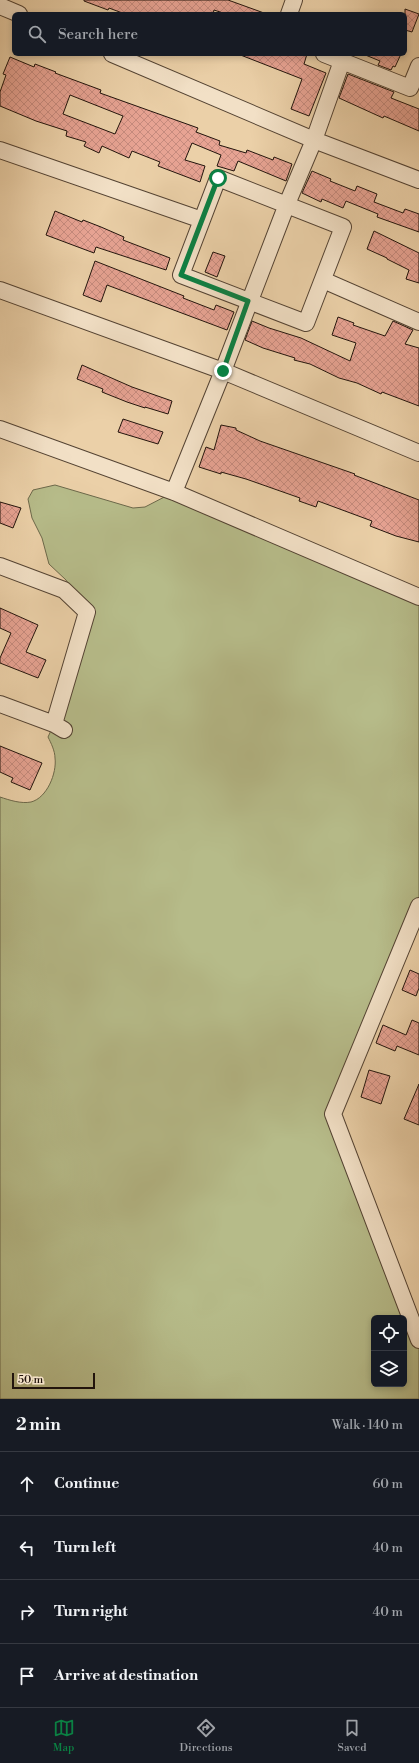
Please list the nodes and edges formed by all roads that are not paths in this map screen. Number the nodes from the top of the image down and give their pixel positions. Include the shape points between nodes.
1 (294, 0) edge
2 (0, 6) edge
3 (14, 12) edge
4 (290, 12) edge
5 (117, 56) edge
6 (329, 56) edge
7 (342, 61) junction
8 (419, 66) edge
9 (314, 140) junction
10 (0, 150) edge
11 (419, 180) edge
12 (287, 204) junction
13 (202, 220) junction
14 (323, 280) junction
15 (0, 290) edge
16 (248, 301) junction
17 (419, 322) edge
18 (223, 371) junction
19 (0, 429) edge
20 (419, 453) edge
21 (174, 492) junction
22 (0, 566) edge
23 (419, 597) edge
24 (0, 704) edge
25 (419, 906) edge
26 (418, 1332) edge

1 - 4 street
2 - 3 street
5 - 9 street
6 - 7 street
7 - 8 street via 410,88
7 - 9 street
9 - 11 street
9 - 12 street
10 - 13 street
12 - 13 street via 218,178
12 - 14 street via 343,227
12 - 16 street
13 - 16 street via 181,275
14 - 16 street via 306,324
14 - 17 street
15 - 18 street
16 - 18 street
18 - 20 street
18 - 21 street
19 - 21 street
21 - 23 street
22 - 24 street via 64,590 87,612 59,727
25 - 26 street via 333,1114

